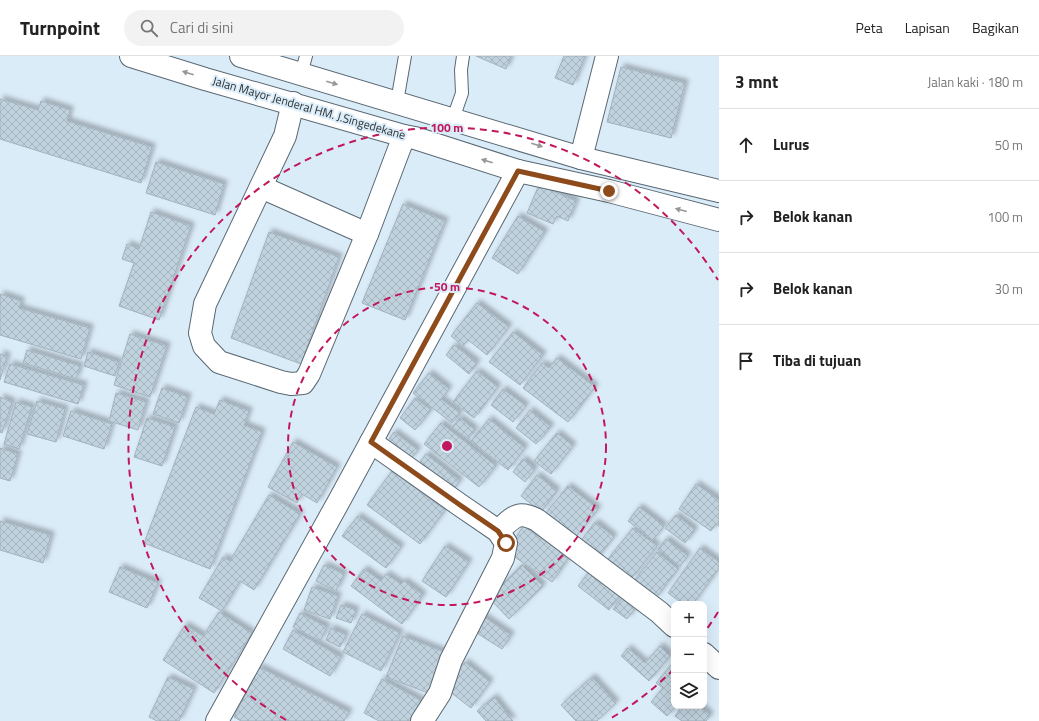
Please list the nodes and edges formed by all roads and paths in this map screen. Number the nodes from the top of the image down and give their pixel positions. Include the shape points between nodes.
1 (131, 56) edge
2 (241, 56) edge
3 (405, 56) edge
4 (463, 56) edge
5 (607, 56) edge
6 (264, 59) edge
7 (303, 65) edge
8 (397, 102) junction
9 (293, 103) junction
10 (454, 119) junction
11 (404, 136) junction
12 (581, 158) junction
13 (518, 171) junction
14 (261, 187) junction
15 (719, 191) edge
16 (719, 220) edge
17 (367, 234) junction
18 (371, 442) junction
19 (498, 531) junction
20 (671, 623) edge
21 (707, 657) edge
22 (719, 668) edge
23 (217, 721) edge
24 (422, 721) edge

9 -> 1 street, Jalan Mayor Jenderal HM. J.Singedekane
2 - 6 street
3 - 8 lane
4 - 10 lane via 462,93
5 - 12 street
6 - 7 street
7 -> 8 street
8 - 10 street
9 - 11 street, Jalan Mayor Jenderal HM. J.Singedekane
9 - 14 street via 286,136
10 -> 12 street
13 -> 11 street, Jalan Mayor Jenderal HM. J.Singedekane
11 - 17 street
12 - 15 street
16 -> 13 street, Jalan Mayor Jenderal HM. J.Singedekane via 609,191
13 - 18 street
14 - 17 street
14 - 17 street via 205,304 200,333 204,346 219,362 281,382 303,383
18 - 19 street
18 - 23 street
19 - 20 street via 513,517 523,514 537,520
19 - 24 street via 506,543 503,558 451,660 440,693
21 - 22 street

